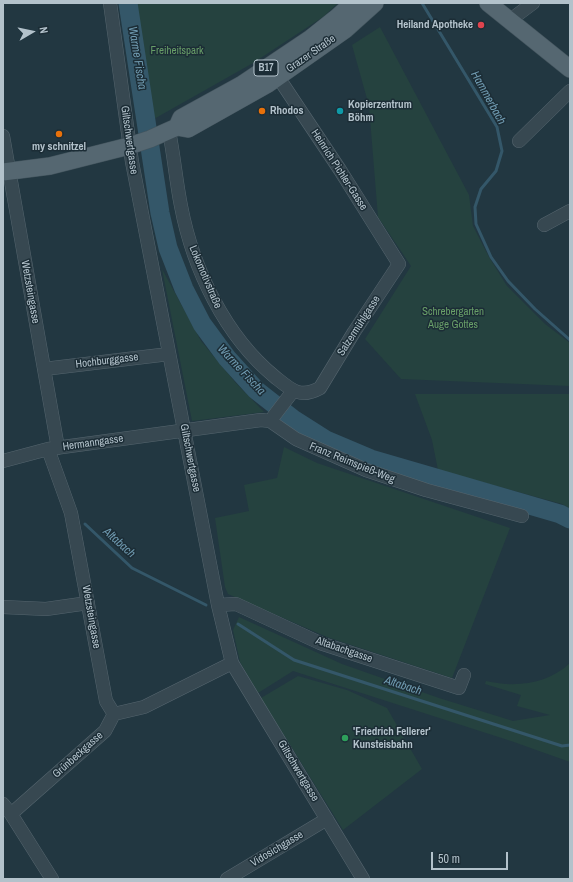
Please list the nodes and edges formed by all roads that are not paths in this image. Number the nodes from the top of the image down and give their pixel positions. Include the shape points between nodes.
1 (110, 3) edge
2 (352, 3) edge
3 (375, 3) edge
4 (488, 3) edge
5 (533, 3) edge
6 (509, 21) junction
7 (570, 69) edge
8 (278, 77) junction
9 (570, 91) edge
10 (3, 136) edge
11 (155, 137) junction
12 (519, 141) dead end
13 (6, 172) edge
14 (570, 211) edge
15 (544, 225) dead end
16 (400, 264) joint
17 (169, 354) junction
18 (44, 369) junction
19 (289, 396) junction
20 (272, 418) junction
21 (185, 431) junction
22 (53, 449) junction
23 (3, 461) edge
24 (522, 516) dead end
25 (88, 603) junction
26 (218, 605) junction
27 (3, 607) edge
28 (232, 663) junction
29 (464, 675) dead end
30 (114, 714) junction
31 (7, 809) edge
32 (327, 819) junction
33 (52, 879) edge
34 (227, 879) edge
35 (363, 879) edge

1 - 11 street, Giltschwertgasse
2 - 11 main road, Grazer Straße / B17 via 311,38 241,85 181,118
3 - 8 main road, Grazer Straße / B17 via 345,30
4 - 6 main road
5 - 6 street
6 - 7 main road
8 - 11 main road, Grazer Straße / B17 via 188,128
8 - 16 street, Heinrich Pichler-Gasse
9 - 12 street
10 - 13 street, Wetzsteingasse
11 - 13 main road, Grazer Straße / B17 via 50,166
11 - 17 street, Giltschwertgasse
11 - 19 street, Lokomotivstraße via 208,290 241,342
13 - 18 street, Wetzsteingasse
14 - 15 street
16 - 19 street, Salzermühlgasse via 320,388 311,393
17 - 18 street, Hochburggasse
17 - 21 street, Giltschwertgasse
18 - 22 street, Wetzsteingasse
19 - 20 street
20 - 21 street
20 - 24 street, Franz Reimspieß-Weg via 296,439 366,470 426,490
21 - 22 street, Hermanngasse
21 - 26 street, Giltschwertgasse
22 - 23 street, Hermanngasse
22 - 25 street, Wetzsteingasse via 71,513
25 - 27 street via 46,610
25 - 30 street, Wetzsteingasse via 106,701
26 - 28 street, Giltschwertgasse
26 - 29 street, Altabachgasse via 236,604 320,643 459,688
28 - 30 street via 144,707
28 - 32 street, Giltschwertgasse
30 - 31 street, Grünbeckgasse via 105,731
31 - 33 street
32 - 34 street, Vidosichgasse
32 - 35 street, Giltschwertgasse

